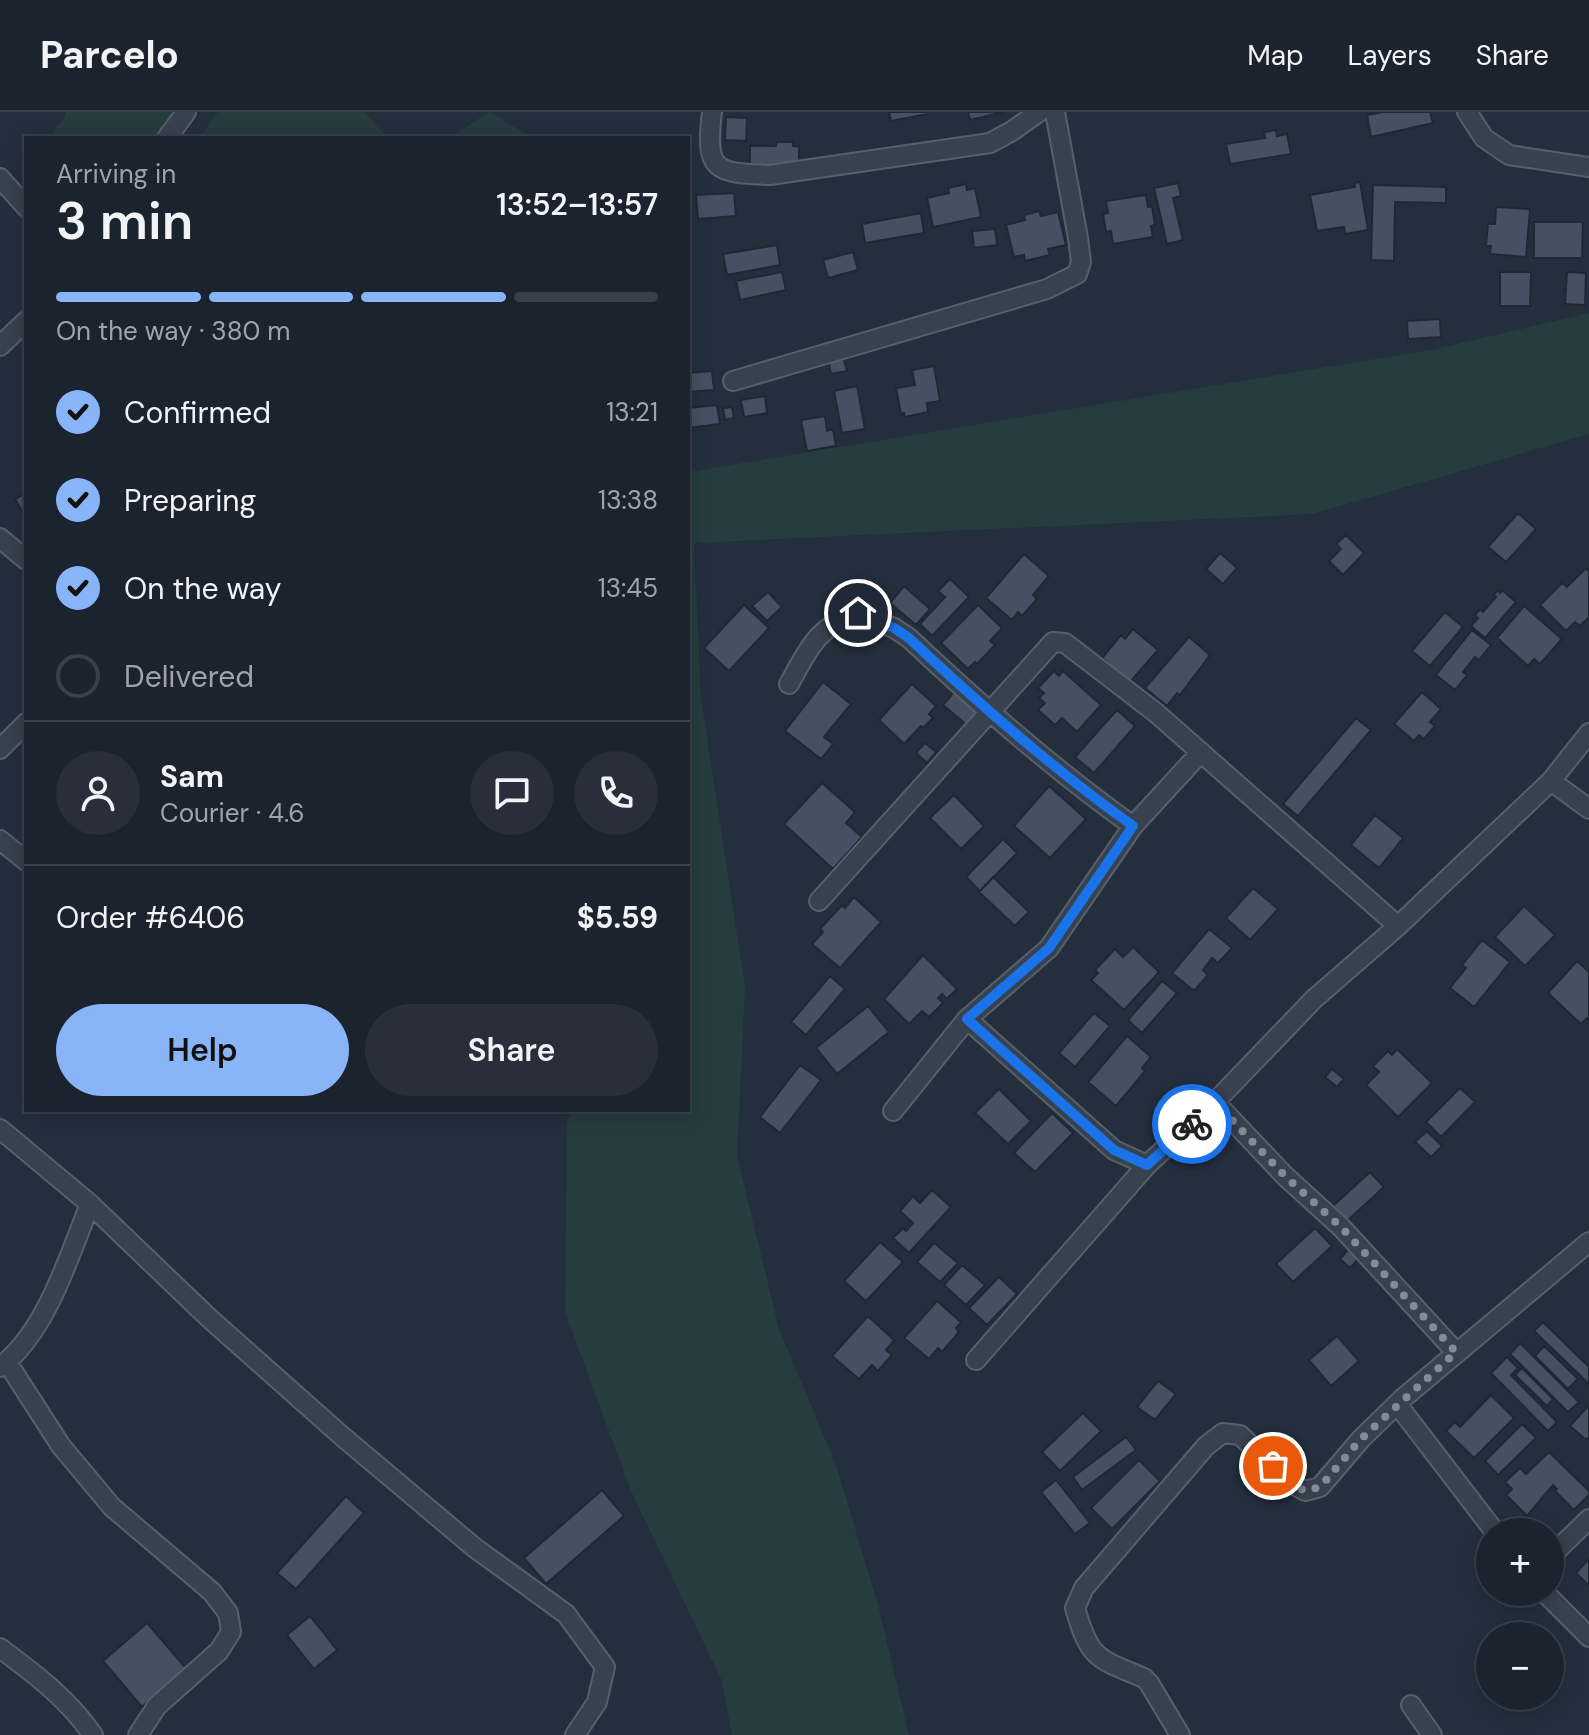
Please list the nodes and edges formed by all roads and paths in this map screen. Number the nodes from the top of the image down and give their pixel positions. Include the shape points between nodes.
1 (186, 112) edge
2 (712, 112) edge
3 (1039, 112) edge
4 (1055, 112) edge
5 (1467, 112) edge
6 (168, 136) edge
7 (1589, 167) edge
8 (0, 178) edge
9 (24, 205) edge
10 (24, 323) edge
11 (0, 346) edge
12 (733, 381) dead end
13 (0, 538) edge
14 (24, 558) edge
15 (789, 684) dead end
16 (987, 712) junction
17 (24, 725) edge
18 (1589, 733) edge
19 (0, 749) edge
20 (1201, 752) junction
21 (1551, 781) junction
22 (1589, 809) edge
23 (1133, 826) junction
24 (0, 840) edge
25 (24, 859) edge
26 (819, 901) dead end
27 (1398, 926) junction
28 (967, 1019) junction
29 (1215, 1102) junction
30 (893, 1111) dead end
31 (0, 1129) edge
32 (1147, 1165) junction
33 (90, 1204) junction
34 (1589, 1242) edge
35 (1456, 1352) junction
36 (976, 1360) dead end
37 (3, 1365) edge
38 (1397, 1404) junction
39 (1484, 1518) edge
40 (1589, 1519) edge
41 (1564, 1543) edge
42 (1558, 1606) edge
43 (1589, 1637) edge
44 (0, 1648) edge
45 (1411, 1705) dead end
46 (93, 1735) edge
47 (138, 1735) edge
48 (575, 1735) edge
49 (1180, 1735) edge
50 (1432, 1735) edge

1 - 6 street
2 - 3 street via 708,144 720,169 770,175 990,143
4 - 12 street via 1078,238 1077,274 1047,289
5 - 7 street via 1484,138 1509,155
8 - 9 street
10 - 11 street
13 - 14 street
15 - 16 street via 817,635 842,617 858,613 909,638
16 - 20 street via 1053,642 1065,643
16 - 23 street
16 - 26 street
17 - 19 street
18 - 21 street
20 - 23 street
20 - 27 street
21 - 22 street
21 - 27 street
23 - 28 street via 1049,948
24 - 25 street
27 - 29 street via 1314,999
28 - 30 street
28 - 32 street via 1114,1150
29 - 32 street
29 - 35 street
31 - 33 street
32 - 36 street
33 - 37 street via 37,1324
33 - 48 street via 355,1447 475,1548 566,1614 605,1667 597,1702
34 - 35 street
35 - 38 street
37 - 47 street via 112,1507 212,1592 228,1613 231,1632 219,1651 157,1706
38 - 39 street
38 - 49 street via 1320,1487 1305,1491 1240,1435 1223,1433 1084,1588 1075,1608 1097,1657 1144,1678
40 - 41 street
42 - 43 street
44 - 46 street via 35,1673
45 - 50 street

